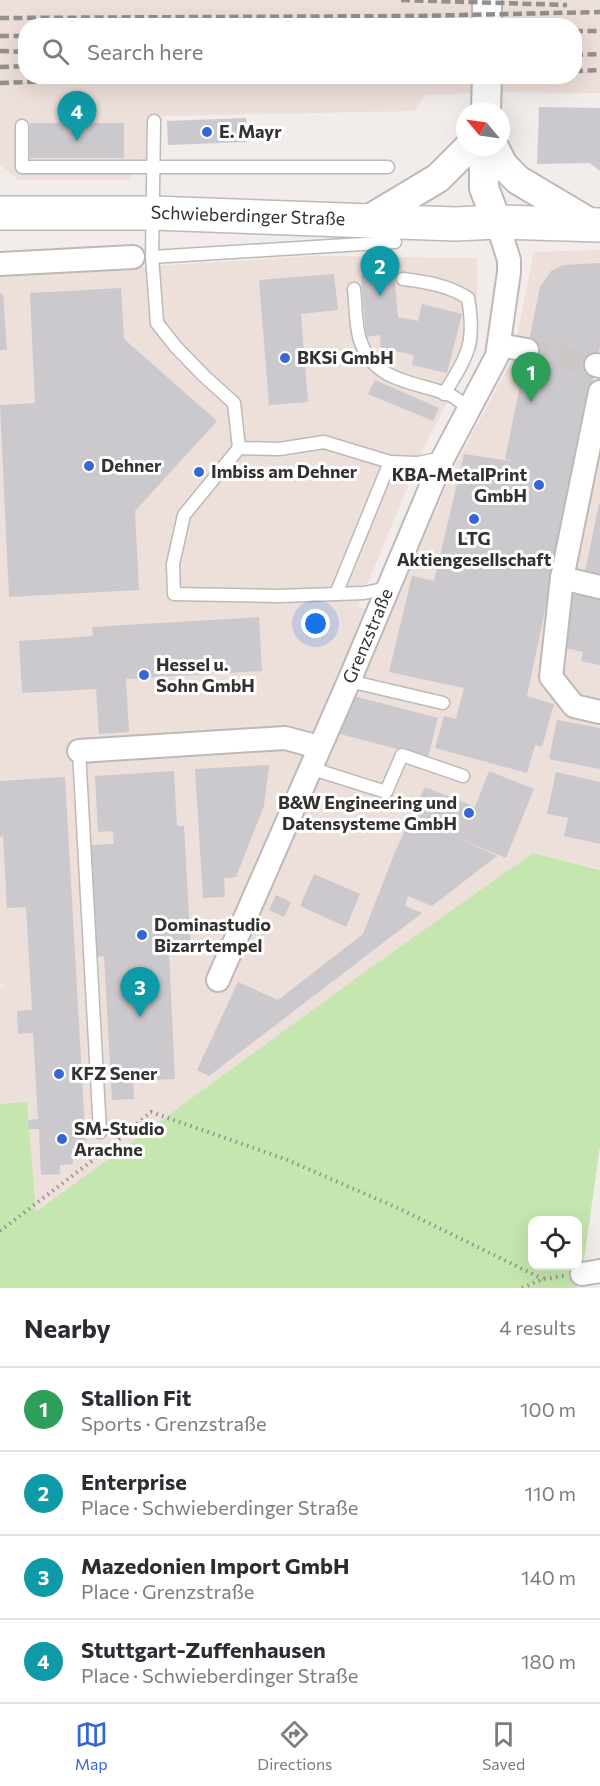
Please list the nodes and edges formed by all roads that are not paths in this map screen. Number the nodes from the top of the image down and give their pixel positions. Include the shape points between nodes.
1 (487, 0) edge
2 (487, 18) edge
3 (487, 84) edge
4 (486, 102) edge
5 (154, 121) dead end
6 (22, 126) dead end
7 (460, 156) edge
8 (484, 156) edge
9 (498, 156) edge
10 (153, 166) junction
11 (388, 167) dead end
12 (0, 213) edge
13 (153, 213) junction
14 (497, 222) junction
15 (596, 224) edge
16 (358, 232) junction
17 (395, 242) dead end
18 (142, 257) junction
19 (0, 264) edge
20 (403, 279) dead end
21 (354, 289) dead end
22 (499, 345) junction
23 (527, 350) tunnel mouth
24 (600, 393) edge
25 (444, 394) junction
26 (469, 409) junction
27 (239, 448) junction
28 (443, 458) junction
29 (390, 462) junction
30 (562, 578) junction
31 (600, 586) edge
32 (388, 588) junction
33 (336, 594) junction
34 (349, 681) junction
35 (443, 703) dead end
36 (600, 712) edge
37 (319, 747) junction
38 (79, 751) joint
39 (310, 768) junction
40 (463, 776) dead end
41 (218, 980) dead end
42 (100, 1132) dead end

1 - 2 street
3 - 4 street
5 - 10 lane
6 - 10 lane via 21,166
7 - 16 street via 438,178
8 - 14 street via 484,188
9 - 15 street via 518,180
10 - 11 lane
10 - 13 lane
12 - 13 main road, Schwieberdinger Straße
13 - 16 main road, Schwieberdinger Straße
13 - 18 lane
14 - 15 main road, Schwieberdinger Straße
14 - 16 main road, Schwieberdinger Straße
14 - 22 street, Grenzstraße via 509,260
16 - 17 lane
16 - 18 lane
18 - 19 street
18 - 27 lane via 157,323 234,403
20 - 25 lane via 434,282 468,298 470,346
21 - 25 lane via 359,338 368,359 400,380
22 - 23 street
22 - 26 street, Grenzstraße
24 - 30 street
25 - 26 lane
26 - 28 street, Grenzstraße
27 - 29 lane via 279,449 324,442
27 - 33 lane via 184,515 173,564 174,594
28 - 29 lane via 418,463
28 - 32 street, Grenzstraße
29 - 33 lane
30 - 31 street
30 - 36 street via 551,677 574,706
32 - 33 lane
32 - 34 street, Grenzstraße
34 - 35 lane
34 - 37 street, Grenzstraße
37 - 38 street via 285,738
37 - 39 street, Grenzstraße
38 - 42 lane
39 - 40 lane via 386,792 402,755
39 - 41 street, Grenzstraße

